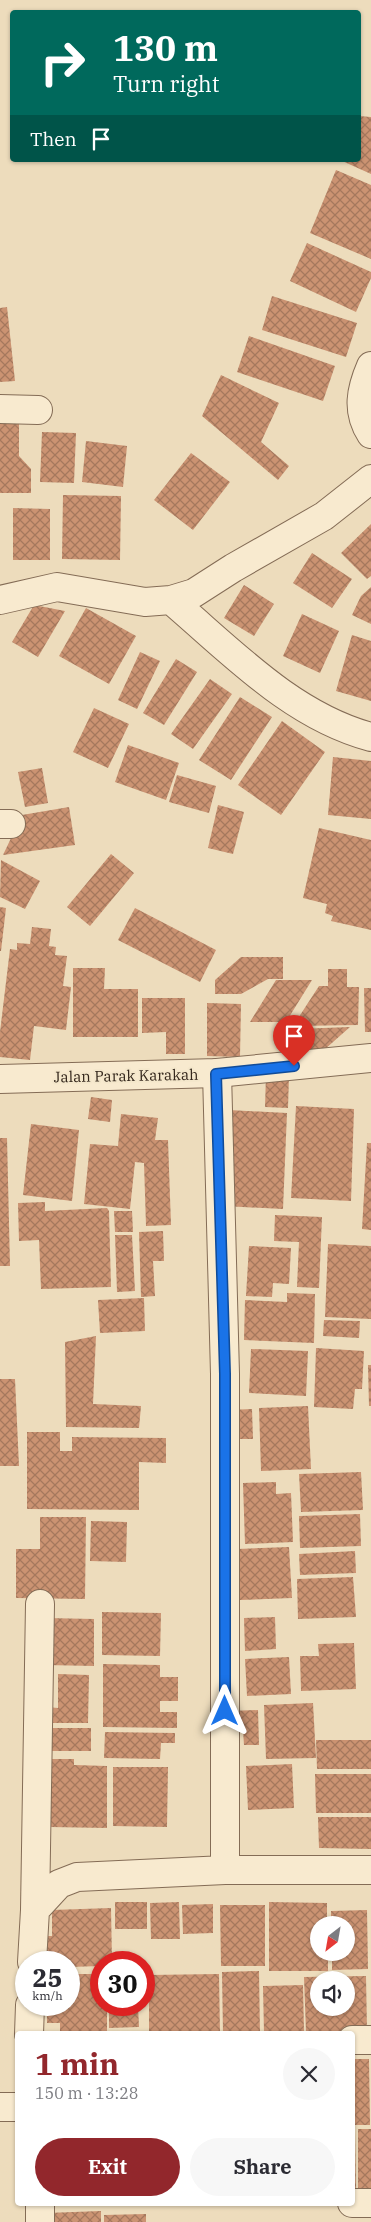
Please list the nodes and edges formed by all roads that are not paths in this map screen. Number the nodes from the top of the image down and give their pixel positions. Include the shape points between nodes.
1 (371, 366) edge
2 (0, 409) edge
3 (38, 410) dead end
4 (371, 434) edge
5 (371, 479) edge
6 (0, 600) edge
7 (171, 600) junction
8 (371, 738) edge
9 (371, 1058) edge
10 (216, 1074) junction
11 (0, 1079) edge
12 (40, 1604) dead end
13 (226, 1870) junction
14 (371, 1870) edge
15 (35, 1910) junction
16 (33, 1951) edge
17 (30, 2016) edge
18 (29, 2031) edge
19 (355, 2040) edge
20 (371, 2040) edge
21 (0, 2107) edge
22 (15, 2107) edge
23 (355, 2203) edge
24 (371, 2203) edge
25 (40, 2206) edge
26 (40, 2222) edge

1 - 4 street via 360,400 364,424
2 - 3 street
5 - 7 street via 324,516 194,593
6 - 7 street via 57,588 145,602
7 - 8 street via 274,687 309,712
9 - 10 street, Jalan Parak Karakah
10 - 11 street, Jalan Parak Karakah
10 - 13 street via 225,1374
12 - 15 street
13 - 14 street
13 - 15 street via 77,1877 59,1884
15 - 16 street
17 - 18 street
19 - 20 street
21 - 22 street
23 - 24 street
25 - 26 street

